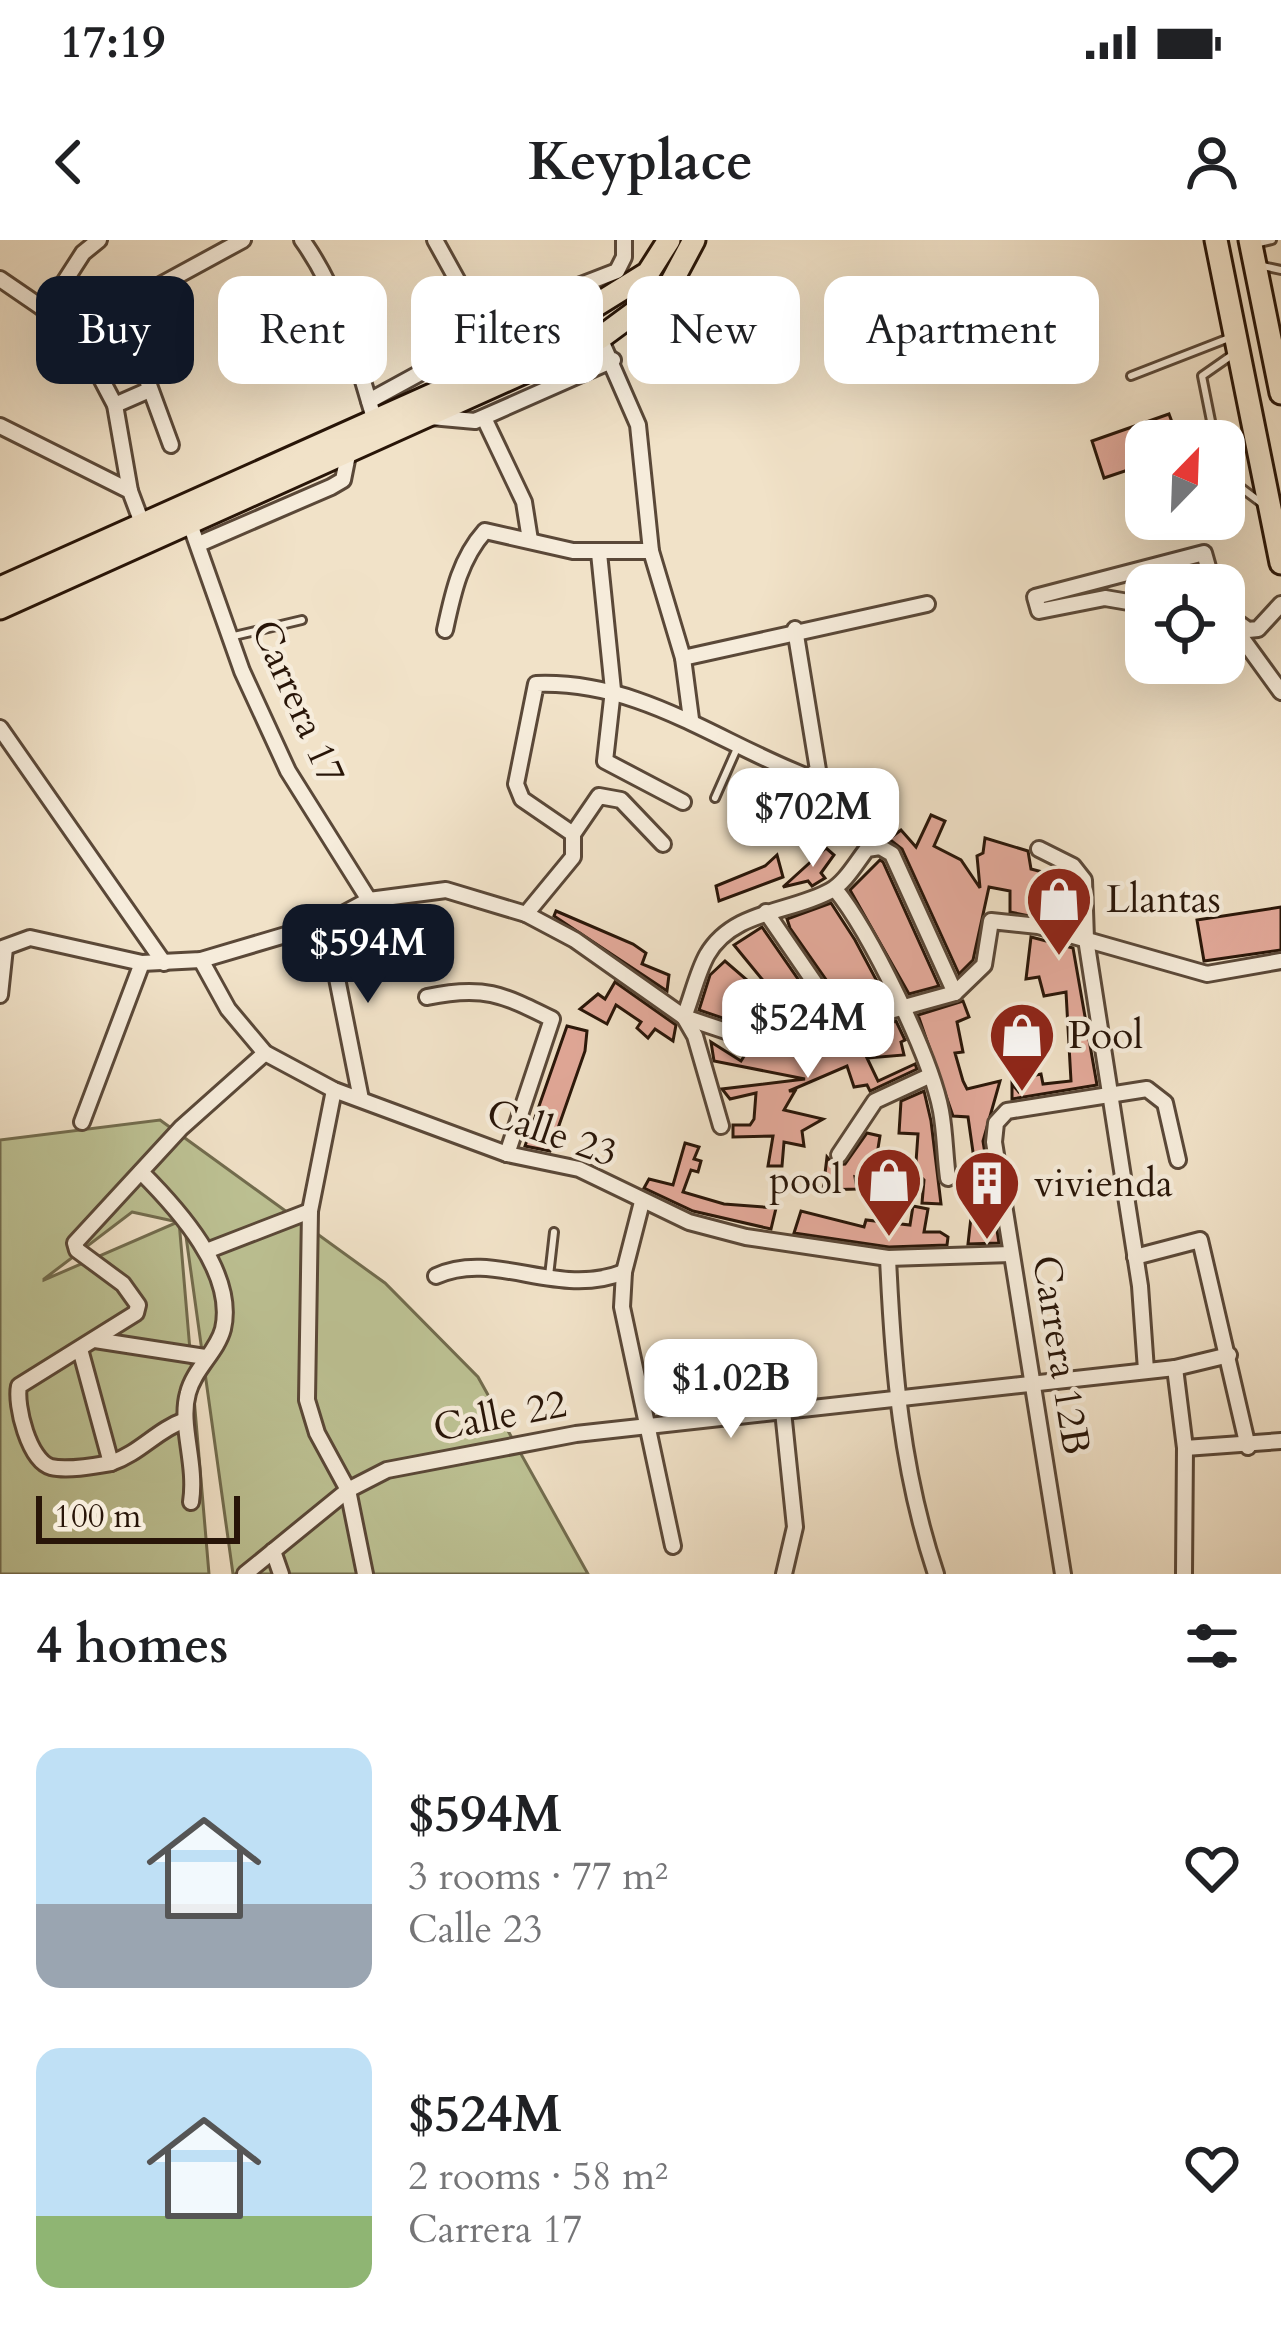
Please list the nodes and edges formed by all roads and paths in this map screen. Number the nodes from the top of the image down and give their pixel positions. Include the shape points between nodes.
1 (99, 240) edge
2 (243, 240) edge
3 (302, 240) edge
4 (435, 240) edge
5 (624, 240) edge
6 (669, 240) edge
7 (694, 240) edge
8 (1216, 240) edge
9 (80, 247) edge
10 (1257, 248) edge
11 (1281, 270) edge
12 (64, 276) edge
13 (177, 276) edge
14 (454, 276) edge
15 (600, 276) edge
16 (0, 279) edge
17 (603, 301) edge
18 (36, 305) edge
19 (603, 335) edge
20 (1274, 336) edge
21 (1239, 342) junction
22 (603, 344) edge
23 (613, 360) junction
24 (1131, 376) dead end
25 (411, 382) edge
26 (104, 384) edge
27 (146, 384) edge
28 (444, 384) edge
29 (497, 384) edge
30 (1280, 385) edge
31 (147, 391) junction
32 (115, 405) junction
33 (372, 410) junction
34 (426, 416) junction
35 (484, 418) junction
36 (1211, 420) edge
37 (0, 426) edge
38 (171, 445) dead end
39 (350, 450) junction
40 (130, 491) junction
41 (1245, 491) edge
42 (1270, 509) junction
43 (190, 521) junction
44 (142, 523) junction
45 (530, 540) junction
46 (199, 544) junction
47 (651, 551) junction
48 (599, 554) junction
49 (1281, 563) edge
50 (1153, 564) edge
51 (1207, 564) edge
52 (1125, 570) edge
53 (1116, 572) junction
54 (0, 588) edge
55 (1122, 600) junction
56 (1125, 601) edge
57 (927, 604) dead end
58 (1281, 604) edge
59 (0, 608) edge
60 (302, 620) dead end
61 (795, 629) junction
62 (445, 630) dead end
63 (1246, 635) joint
64 (230, 637) junction
65 (683, 658) junction
66 (613, 690) junction
67 (1281, 692) edge
68 (692, 719) junction
69 (0, 728) edge
70 (740, 743) junction
71 (6, 751) edge
72 (715, 798) dead end
73 (683, 802) dead end
74 (573, 834) junction
75 (663, 844) dead end
76 (1039, 849) dead end
77 (835, 890) junction
78 (369, 900) junction
79 (766, 911) junction
80 (526, 914) junction
81 (326, 923) junction
82 (1086, 939) junction
83 (3, 949) edge
84 (201, 960) junction
85 (1281, 961) edge
86 (142, 963) junction
87 (164, 963) junction
88 (956, 993) junction
89 (0, 994) edge
90 (427, 997) dead end
91 (901, 1012) junction
92 (684, 1017) junction
93 (843, 1024) junction
94 (266, 1053) junction
95 (929, 1076) junction
96 (334, 1090) junction
97 (1109, 1094) junction
98 (362, 1099) junction
99 (82, 1122) dead end
100 (722, 1126) dead end
101 (507, 1154) junction
102 (839, 1155) dead end
103 (1178, 1160) dead end
104 (141, 1172) junction
105 (947, 1178) dead end
106 (642, 1202) junction
107 (310, 1211) junction
108 (554, 1232) dead end
109 (209, 1250) junction
110 (1011, 1254) junction
111 (1136, 1257) junction
112 (888, 1258) junction
113 (624, 1272) junction
114 (436, 1276) dead end
115 (548, 1281) junction
116 (95, 1340) junction
117 (80, 1349) junction
118 (1229, 1355) junction
119 (205, 1358) junction
120 (1175, 1368) junction
121 (1146, 1370) junction
122 (1031, 1380) junction
123 (894, 1400) junction
124 (782, 1411) junction
125 (185, 1420) junction
126 (650, 1424) junction
127 (1281, 1441) edge
128 (1248, 1447) junction
129 (1185, 1448) junction
130 (111, 1463) junction
131 (348, 1490) junction
132 (191, 1502) dead end
133 (673, 1546) dead end
134 (273, 1551) junction
135 (245, 1574) edge
136 (281, 1574) edge
137 (365, 1574) edge
138 (784, 1574) edge
139 (936, 1574) edge
140 (1063, 1574) edge
141 (1184, 1574) edge

1 - 9 street
2 - 13 street
3 - 33 street via 345,320
4 - 14 street
5 - 15 street via 621,266
6 - 17 highway via 648,273
7 - 19 highway via 669,287
8 - 21 highway
9 - 12 street
10 - 11 lane
10 - 20 highway
16 - 18 street
20 - 30 highway
21 - 24 lane
21 - 36 lane via 1202,376
21 - 42 highway
22 - 23 street
23 - 35 street
23 - 47 street via 638,425
25 - 33 street
26 - 32 street
27 - 31 street
28 - 33 highway
29 - 34 highway
31 - 32 street
31 - 38 street
32 - 40 street
33 - 44 highway
34 - 35 street
34 - 39 highway
35 - 45 street via 524,502
37 - 40 street
39 - 43 highway
39 - 46 street via 343,480
40 - 44 street
41 - 42 lane
42 - 49 highway
43 - 46 street, Carrera 17
43 - 59 highway
44 - 54 highway
45 - 48 street
45 - 62 street via 485,531 457,578
46 - 64 street, Carrera 17
47 - 48 street
47 - 65 street
48 - 66 street
50 - 51 street via 1204,553
52 - 53 street
53 - 55 street
53 - 55 street via 1035,597 1039,611
55 - 56 street
57 - 61 street
58 - 63 street
60 - 64 lane
61 - 65 street
61 - 70 street via 818,770 808,777
63 - 67 street
64 - 78 street, Carrera 17 via 288,771
65 - 68 street
66 - 68 street
66 - 73 street via 605,761
66 - 74 street via 536,684 530,693 516,784 521,799
68 - 70 street
69 - 71 street
70 - 72 lane
71 - 87 street
74 - 75 street via 603,795 621,800
74 - 80 street via 573,857
76 - 82 street via 1084,880
77 - 79 street
77 - 88 street via 867,849 892,854
77 - 91 street via 861,921
78 - 80 street via 446,890
78 - 81 street
79 - 92 street via 709,952
79 - 93 street
80 - 92 street
81 - 84 street
81 - 98 street
82 - 85 street via 1207,974
82 - 88 street via 991,921 984,964
82 - 97 street
83 - 86 street via 30,938
83 - 89 street
84 - 87 street
84 - 94 street, Calle 23
86 - 87 street
86 - 99 street
88 - 91 street
90 - 101 street via 472,988 552,1019
91 - 93 street
91 - 95 street
92 - 93 street via 756,1041 800,1044
92 - 100 street
94 - 96 street, Calle 23
94 - 104 street
95 - 102 street via 875,1101
95 - 105 street
96 - 98 street, Calle 23
96 - 107 street
97 - 103 street via 1158,1093
97 - 110 street, Carrera 12B via 1007,1111 996,1123
97 - 111 street
98 - 101 street, Calle 23
101 - 106 street, Calle 23 via 579,1169
104 - 109 street
104 - 116 street via 75,1243 136,1298 136,1313
106 - 112 street, Calle 23 via 720,1232
106 - 113 street
107 - 109 street
107 - 131 street via 308,1400
108 - 115 lane
109 - 119 street via 224,1326
110 - 112 street, Calle 23
110 - 122 street, Carrera 12B
111 - 118 street via 1199,1240
111 - 121 street
112 - 123 street
113 - 115 street via 599,1282
113 - 126 street via 622,1307
114 - 115 street via 473,1267
116 - 117 street
116 - 119 street
117 - 130 street
117 - 130 street via 19,1386 16,1402 42,1462
118 - 120 street, Calle 22
118 - 128 street
119 - 125 street
120 - 121 street, Calle 22
120 - 129 street
121 - 122 street, Calle 22
122 - 123 street, Calle 22
122 - 140 street, Carrera 12B
123 - 124 street, Calle 22
123 - 139 street
124 - 126 street, Calle 22
124 - 138 street via 795,1527
125 - 130 street
125 - 132 street via 196,1469
126 - 131 street, Calle 22 via 387,1470
126 - 133 street
127 - 128 street
128 - 129 street
129 - 141 street
131 - 134 street, Calle 22
131 - 137 street
134 - 135 street, Calle 22
134 - 136 street

